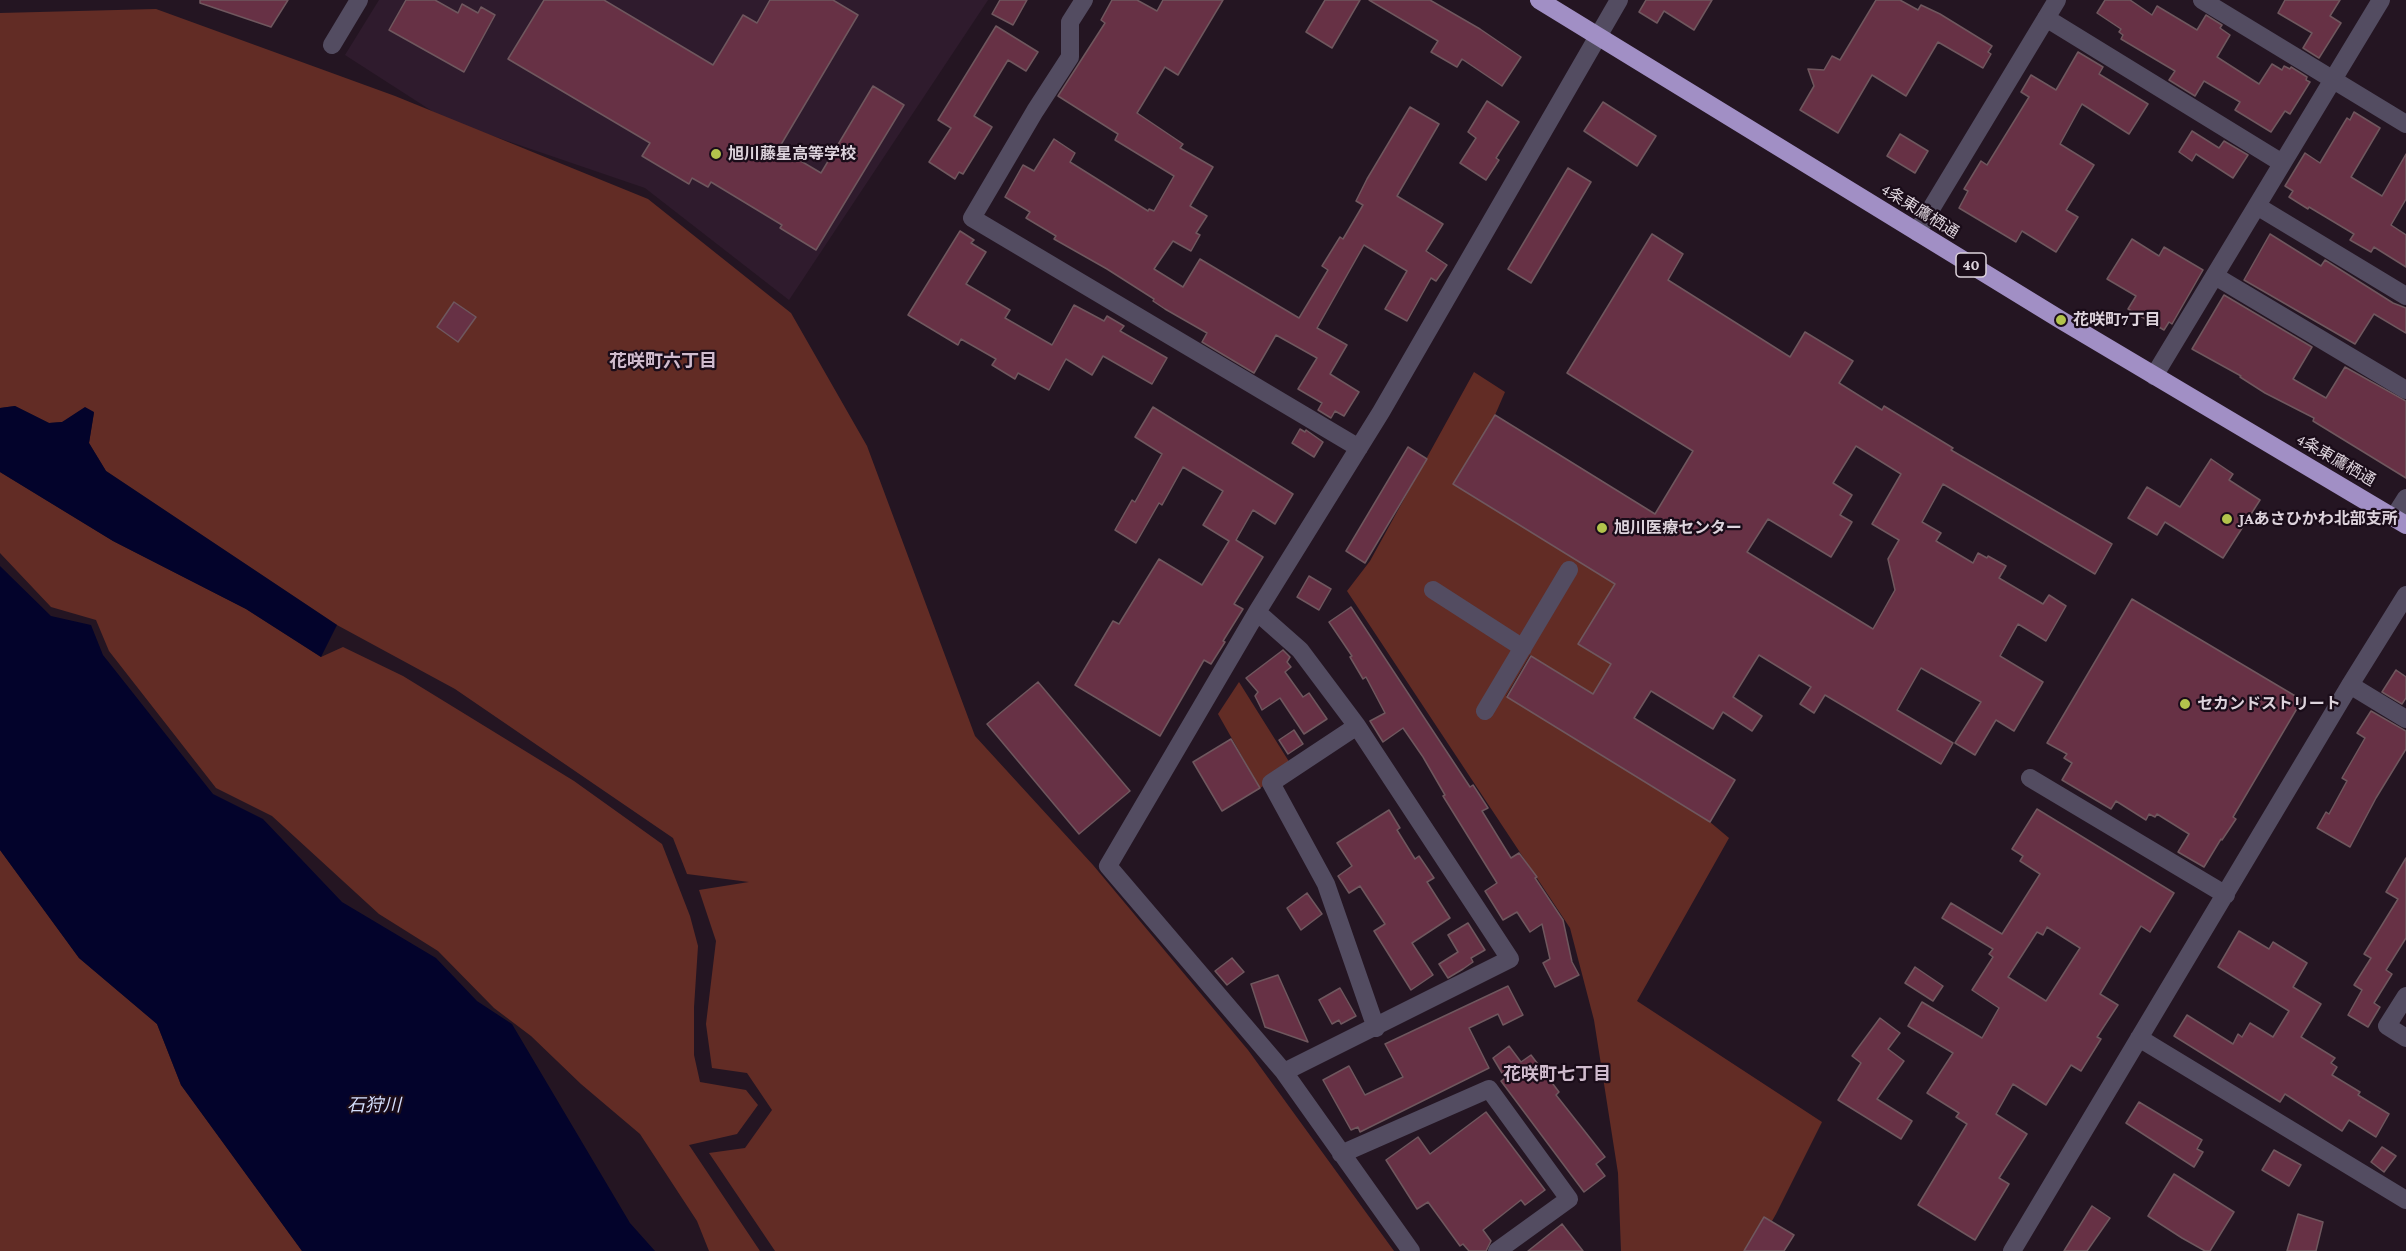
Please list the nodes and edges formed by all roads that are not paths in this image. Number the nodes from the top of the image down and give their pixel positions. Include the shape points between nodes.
1 (359, 0) edge
2 (1084, 0) edge
3 (1539, 0) edge
4 (1619, 0) edge
5 (2202, 0) edge
6 (2381, 0) edge
7 (2053, 5) edge
8 (1599, 36) junction
9 (332, 45) dead end
10 (2332, 81) junction
11 (2406, 124) edge
12 (2282, 163) junction
13 (2256, 206) junction
14 (1917, 232) junction
15 (2215, 276) junction
16 (2406, 296) edge
17 (2154, 376) junction
18 (2406, 390) edge
19 (1359, 448) junction
20 (2406, 498) edge
21 (2400, 521) edge
22 (1569, 570) dead end
23 (1433, 590) dead end
24 (2406, 595) edge
25 (1257, 612) junction
26 (1523, 648) junction
27 (2350, 685) junction
28 (1485, 711) dead end
29 (2406, 719) edge
30 (1357, 726) junction
31 (2030, 778) dead end
32 (2226, 895) junction
33 (2406, 996) edge
34 (1376, 1028) junction
35 (2139, 1038) junction
36 (2406, 1038) edge
37 (1284, 1072) junction
38 (1341, 1154) junction
39 (2406, 1200) edge
40 (1411, 1251) edge
41 (1497, 1251) edge
42 (2012, 1251) edge

1 - 9 street
2 - 19 street via 1070,22 1070,57 972,218
3 - 8 highway, 4条東鷹栖通 / 40
4 - 8 street
5 - 10 street
6 - 10 street
7 - 12 street
7 - 14 street
8 - 14 highway, 4条東鷹栖通 / 40
8 - 19 street
10 - 11 street
10 - 12 street
12 - 13 street
13 - 15 street
13 - 16 street
14 - 17 highway, 4条東鷹栖通 / 40
15 - 17 street
15 - 18 street
17 - 21 highway, 4条東鷹栖通 / 40
19 - 25 street
20 - 21 street
22 - 26 street
23 - 26 street
24 - 27 street
25 - 30 street via 1300,650
25 - 37 street via 1108,866
26 - 28 street
27 - 29 street
27 - 32 street
30 - 34 street via 1271,783 1326,884
30 - 34 street via 1510,959
31 - 32 street
32 - 35 street
33 - 36 street via 2387,1026
34 - 37 street
35 - 39 street
35 - 42 street
37 - 38 street
38 - 40 street
38 - 41 street via 1489,1089 1569,1199

